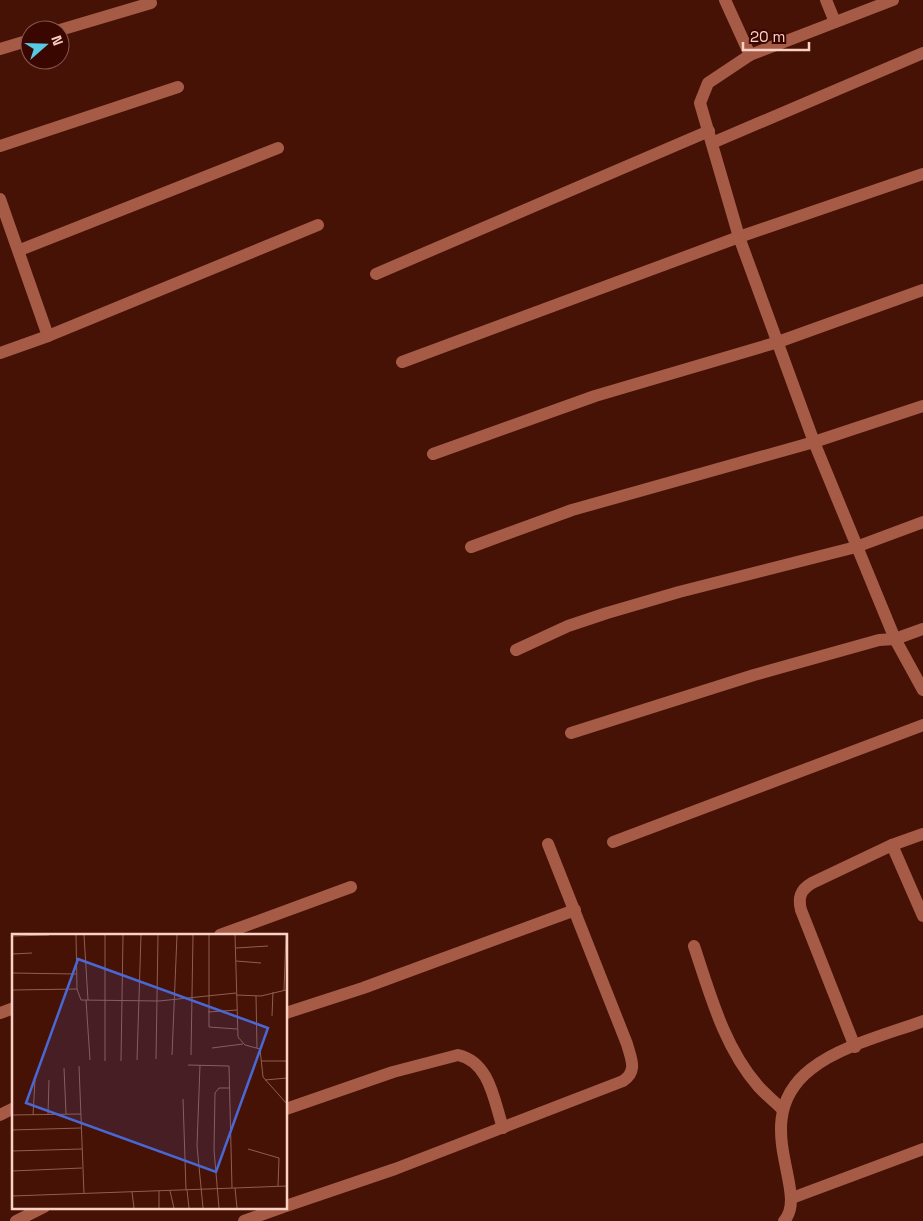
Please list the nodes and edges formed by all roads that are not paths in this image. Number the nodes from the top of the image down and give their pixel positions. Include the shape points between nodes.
1 (725, 0) edge
2 (826, 0) edge
3 (893, 0) edge
4 (151, 3) dead end
5 (835, 22) junction
6 (70, 27) edge
7 (20, 43) edge
8 (0, 49) edge
9 (923, 53) edge
10 (750, 55) junction
11 (178, 87) dead end
12 (710, 137) junction
13 (0, 146) edge
14 (278, 148) dead end
15 (923, 174) edge
16 (0, 198) edge
17 (318, 225) dead end
18 (739, 237) junction
19 (20, 250) junction
20 (376, 274) dead end
21 (923, 290) edge
22 (48, 336) junction
23 (778, 342) junction
24 (0, 353) edge
25 (402, 362) dead end
26 (923, 406) edge
27 (814, 442) junction
28 (433, 454) dead end
29 (923, 522) edge
30 (471, 547) dead end
31 (856, 547) junction
32 (923, 629) edge
33 (895, 639) junction
34 (516, 650) dead end
35 (923, 690) edge
36 (923, 725) edge
37 (571, 733) dead end
38 (923, 834) edge
39 (613, 842) dead end
40 (548, 844) dead end
41 (892, 845) junction
42 (351, 887) dead end
43 (575, 910) junction
44 (923, 916) edge
45 (223, 934) edge
46 (694, 946) dead end
47 (12, 1009) edge
48 (288, 1012) edge
49 (0, 1013) edge
50 (923, 1021) edge
51 (855, 1047) junction
52 (288, 1108) edge
53 (12, 1109) edge
54 (783, 1110) junction
55 (0, 1115) edge
56 (503, 1128) junction
57 (923, 1149) edge
58 (792, 1198) junction
59 (288, 1206) edge
60 (42, 1208) edge
61 (282, 1208) edge
62 (16, 1221) edge
63 (244, 1221) edge
64 (784, 1221) edge

1 - 10 street
2 - 5 street
3 - 5 street
4 - 6 street
5 - 10 street
7 - 8 street
9 - 12 street
10 - 12 street via 708,83 700,103
11 - 13 street
12 - 18 street
12 - 20 street
14 - 19 street
15 - 18 street
16 - 19 street
17 - 22 street
18 - 23 street
18 - 25 street
19 - 22 street
21 - 23 street
22 - 24 street
23 - 27 street
23 - 28 street via 595,396
26 - 27 street
27 - 30 street via 572,510
27 - 31 street
29 - 31 street
31 - 33 street
31 - 34 street via 616,610 568,626
32 - 33 street
33 - 35 street
33 - 37 street via 879,640 754,675
36 - 39 street
38 - 41 street
40 - 43 street
41 - 44 street
41 - 51 street via 812,883 803,889 799,897
42 - 45 street
43 - 48 street
43 - 56 street via 627,1044 632,1072 623,1081
46 - 54 street via 717,1016 736,1053 757,1085
47 - 49 street
50 - 51 street
51 - 54 street via 810,1070 788,1098
52 - 56 street via 393,1072 458,1055 469,1057 483,1070
53 - 55 street
54 - 58 street via 781,1141
56 - 59 street
57 - 58 street
58 - 64 street
60 - 62 street
61 - 63 street

